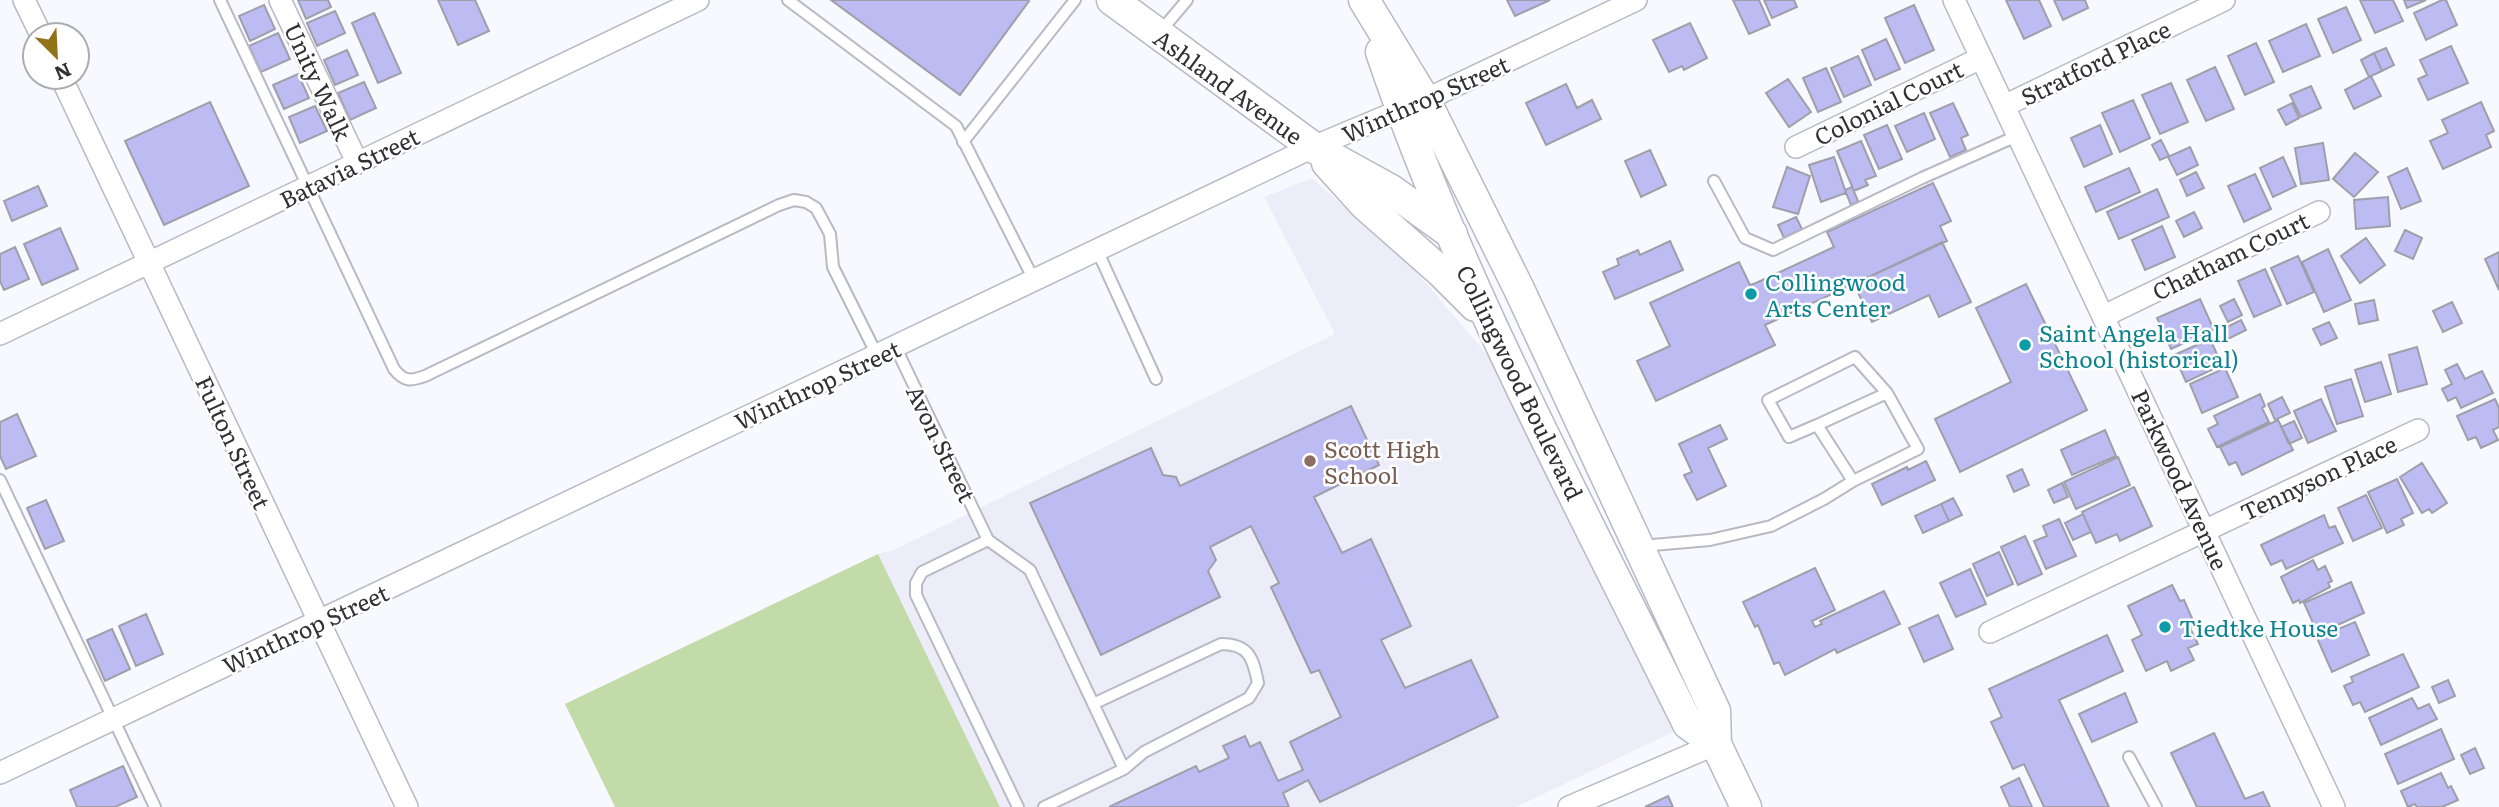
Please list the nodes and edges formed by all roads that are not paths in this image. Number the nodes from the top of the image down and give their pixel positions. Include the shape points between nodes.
1 (24, 0) edge
2 (220, 0) edge
3 (280, 0) edge
4 (698, 0) edge
5 (788, 0) edge
6 (1075, 0) edge
7 (1112, 0) edge
8 (1187, 0) edge
9 (1364, 0) edge
10 (1954, 0) edge
11 (2224, 0) edge
12 (1629, 1) edge
13 (34, 21) edge
14 (1158, 34) junction
15 (1981, 58) junction
16 (68, 91) edge
17 (1413, 105) junction
18 (2004, 106) junction
19 (2019, 135) junction
20 (963, 142) junction
21 (1313, 147) junction
22 (1796, 147) dead end
23 (357, 162) junction
24 (1714, 181) dead end
25 (308, 186) junction
26 (2319, 212) dead end
27 (1450, 232) junction
28 (1097, 250) junction
29 (151, 264) junction
30 (1034, 280) junction
31 (1519, 289) junction
32 (2104, 316) junction
33 (1488, 320) junction
34 (0, 334) edge
35 (886, 351) junction
36 (1156, 379) dead end
37 (1887, 393) junction
38 (1817, 425) junction
39 (2418, 430) dead end
40 (0, 480) edge
41 (1853, 481) junction
42 (2205, 530) junction
43 (988, 540) junction
44 (1638, 547) junction
45 (1601, 548) junction
46 (317, 622) junction
47 (1990, 632) dead end
48 (1093, 704) junction
49 (114, 719) junction
50 (1716, 744) junction
51 (2129, 757) dead end
52 (1124, 769) junction
53 (0, 773) edge
54 (155, 807) edge
55 (407, 807) edge
56 (1018, 807) edge
57 (1044, 807) edge
58 (1569, 807) edge
59 (1746, 807) edge
60 (2156, 807) edge
61 (2334, 807) edge

1 - 13 street
2 - 25 lane
3 - 23 street, Unity Walk
4 - 23 street, Batavia Street
5 - 20 lane via 956,126
6 - 20 lane
7 - 14 main road, Ashland Avenue
8 - 14 lane
9 - 17 main road, Collingwood Boulevard
10 - 15 street, Parkwood Avenue
11 - 18 street, Stratford Place
12 - 17 street, Winthrop Street
14 - 21 main road, Ashland Avenue
15 - 18 street, Parkwood Avenue
15 - 22 street, Colonial Court
16 - 29 street, Fulton Street
17 - 21 street, Winthrop Street
17 - 27 main road, Collingwood Boulevard
17 - 31 main road, Collingwood Boulevard
18 - 19 street, Parkwood Avenue
19 - 24 lane via 1773,250 1745,238
19 - 32 street, Parkwood Avenue
20 - 30 lane
21 - 27 main road, Ashland Avenue via 1391,190
21 - 28 street, Winthrop Street
21 - 33 main road, Ashland Avenue via 1364,204
23 - 25 street, Batavia Street
25 - 29 street, Batavia Street
25 - 35 lane, Avon Street via 401,378 412,381 425,376 794,200 816,208 830,234 833,267
26 - 32 street, Chatham Court
27 - 31 main road, Ashland Avenue
27 - 33 main road, Collingwood Boulevard
28 - 30 street, Winthrop Street
28 - 36 lane
29 - 34 street, Batavia Street
29 - 46 street, Fulton Street
30 - 35 street, Winthrop Street
31 - 44 main road, Collingwood Boulevard
32 - 42 street, Parkwood Avenue
33 - 45 main road, Collingwood Boulevard
35 - 43 lane, Avon Street
35 - 46 street, Winthrop Street
37 - 38 lane
37 - 38 lane via 1855,357 1768,400 1789,437
37 - 41 lane via 1918,449
38 - 41 lane
39 - 42 street, Tennyson Place
40 - 49 lane
41 - 44 lane via 1771,526 1710,540
42 - 47 street, Tennyson Place
42 - 61 street, Parkwood Avenue
43 - 48 lane via 1030,569
43 - 56 lane via 922,572 916,595
44 - 45 main road
44 - 50 main road, Collingwood Boulevard via 1715,711
45 - 50 main road, Collingwood Boulevard via 1688,724
46 - 49 street, Winthrop Street
46 - 55 street, Fulton Street
48 - 52 lane
48 - 52 lane via 1222,644 1245,648 1255,667 1258,683 1249,698 1144,752
49 - 53 street, Winthrop Street
49 - 54 lane
50 - 58 street
50 - 59 main road, Collingwood Boulevard
51 - 60 lane
52 - 57 lane

